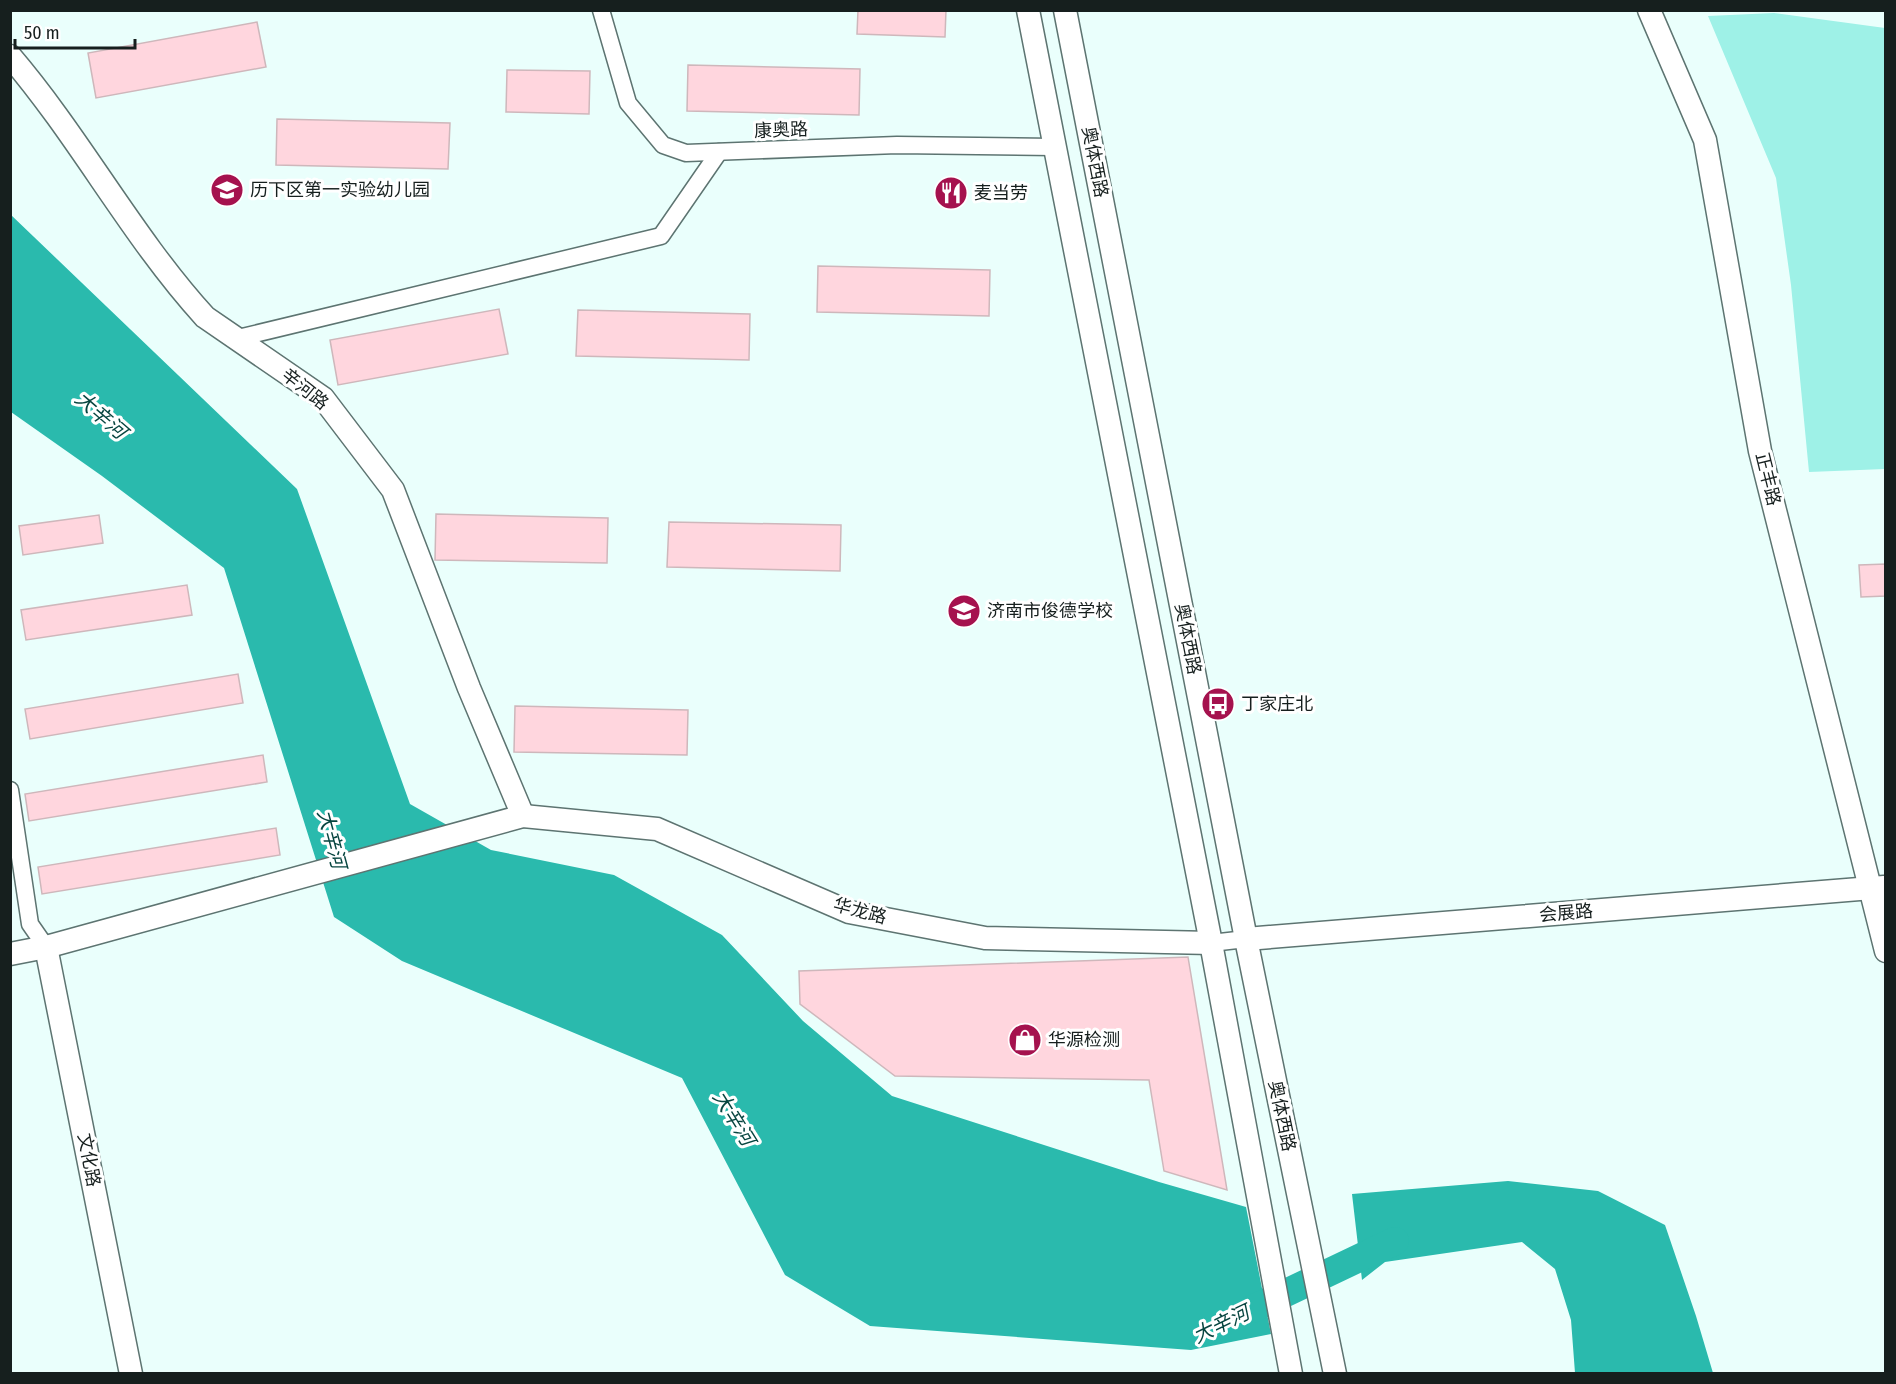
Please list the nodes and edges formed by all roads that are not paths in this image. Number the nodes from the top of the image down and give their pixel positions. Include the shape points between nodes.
1 (601, 10) edge
2 (1028, 10) edge
3 (1065, 10) edge
4 (1649, 10) edge
5 (10, 56) edge
6 (1054, 147) junction
7 (719, 152) junction
8 (238, 338) junction
9 (10, 790) edge
10 (523, 816) junction
11 (1878, 887) edge
12 (1246, 939) junction
13 (1211, 943) junction
14 (46, 947) junction
15 (1886, 951) edge
16 (10, 954) edge
17 (131, 1374) edge
18 (1291, 1374) edge
19 (1335, 1374) edge

1 - 7 street, 康奥路 via 628,103 663,145 686,153
2 - 6 main road, 奥体西路
3 - 12 main road, 奥体西路
4 - 11 main road, 正丰路 via 1705,140 1760,451
5 - 8 main road, 辛河路 via 61,119 191,302 205,317
6 - 7 street, 康奥路 via 897,145
6 - 13 main road, 奥体西路
7 - 8 street via 661,236
8 - 10 main road, 辛河路 via 323,399 393,490
9 - 14 street via 30,924
10 - 13 main road, 华龙路 via 657,829 849,912 985,938
10 - 14 main road
11 - 12 main road, 会展路
11 - 15 main road, 正丰路
12 - 13 street
12 - 19 main road, 奥体西路
13 - 18 main road, 奥体西路
14 - 16 main road
14 - 17 main road, 文化路

